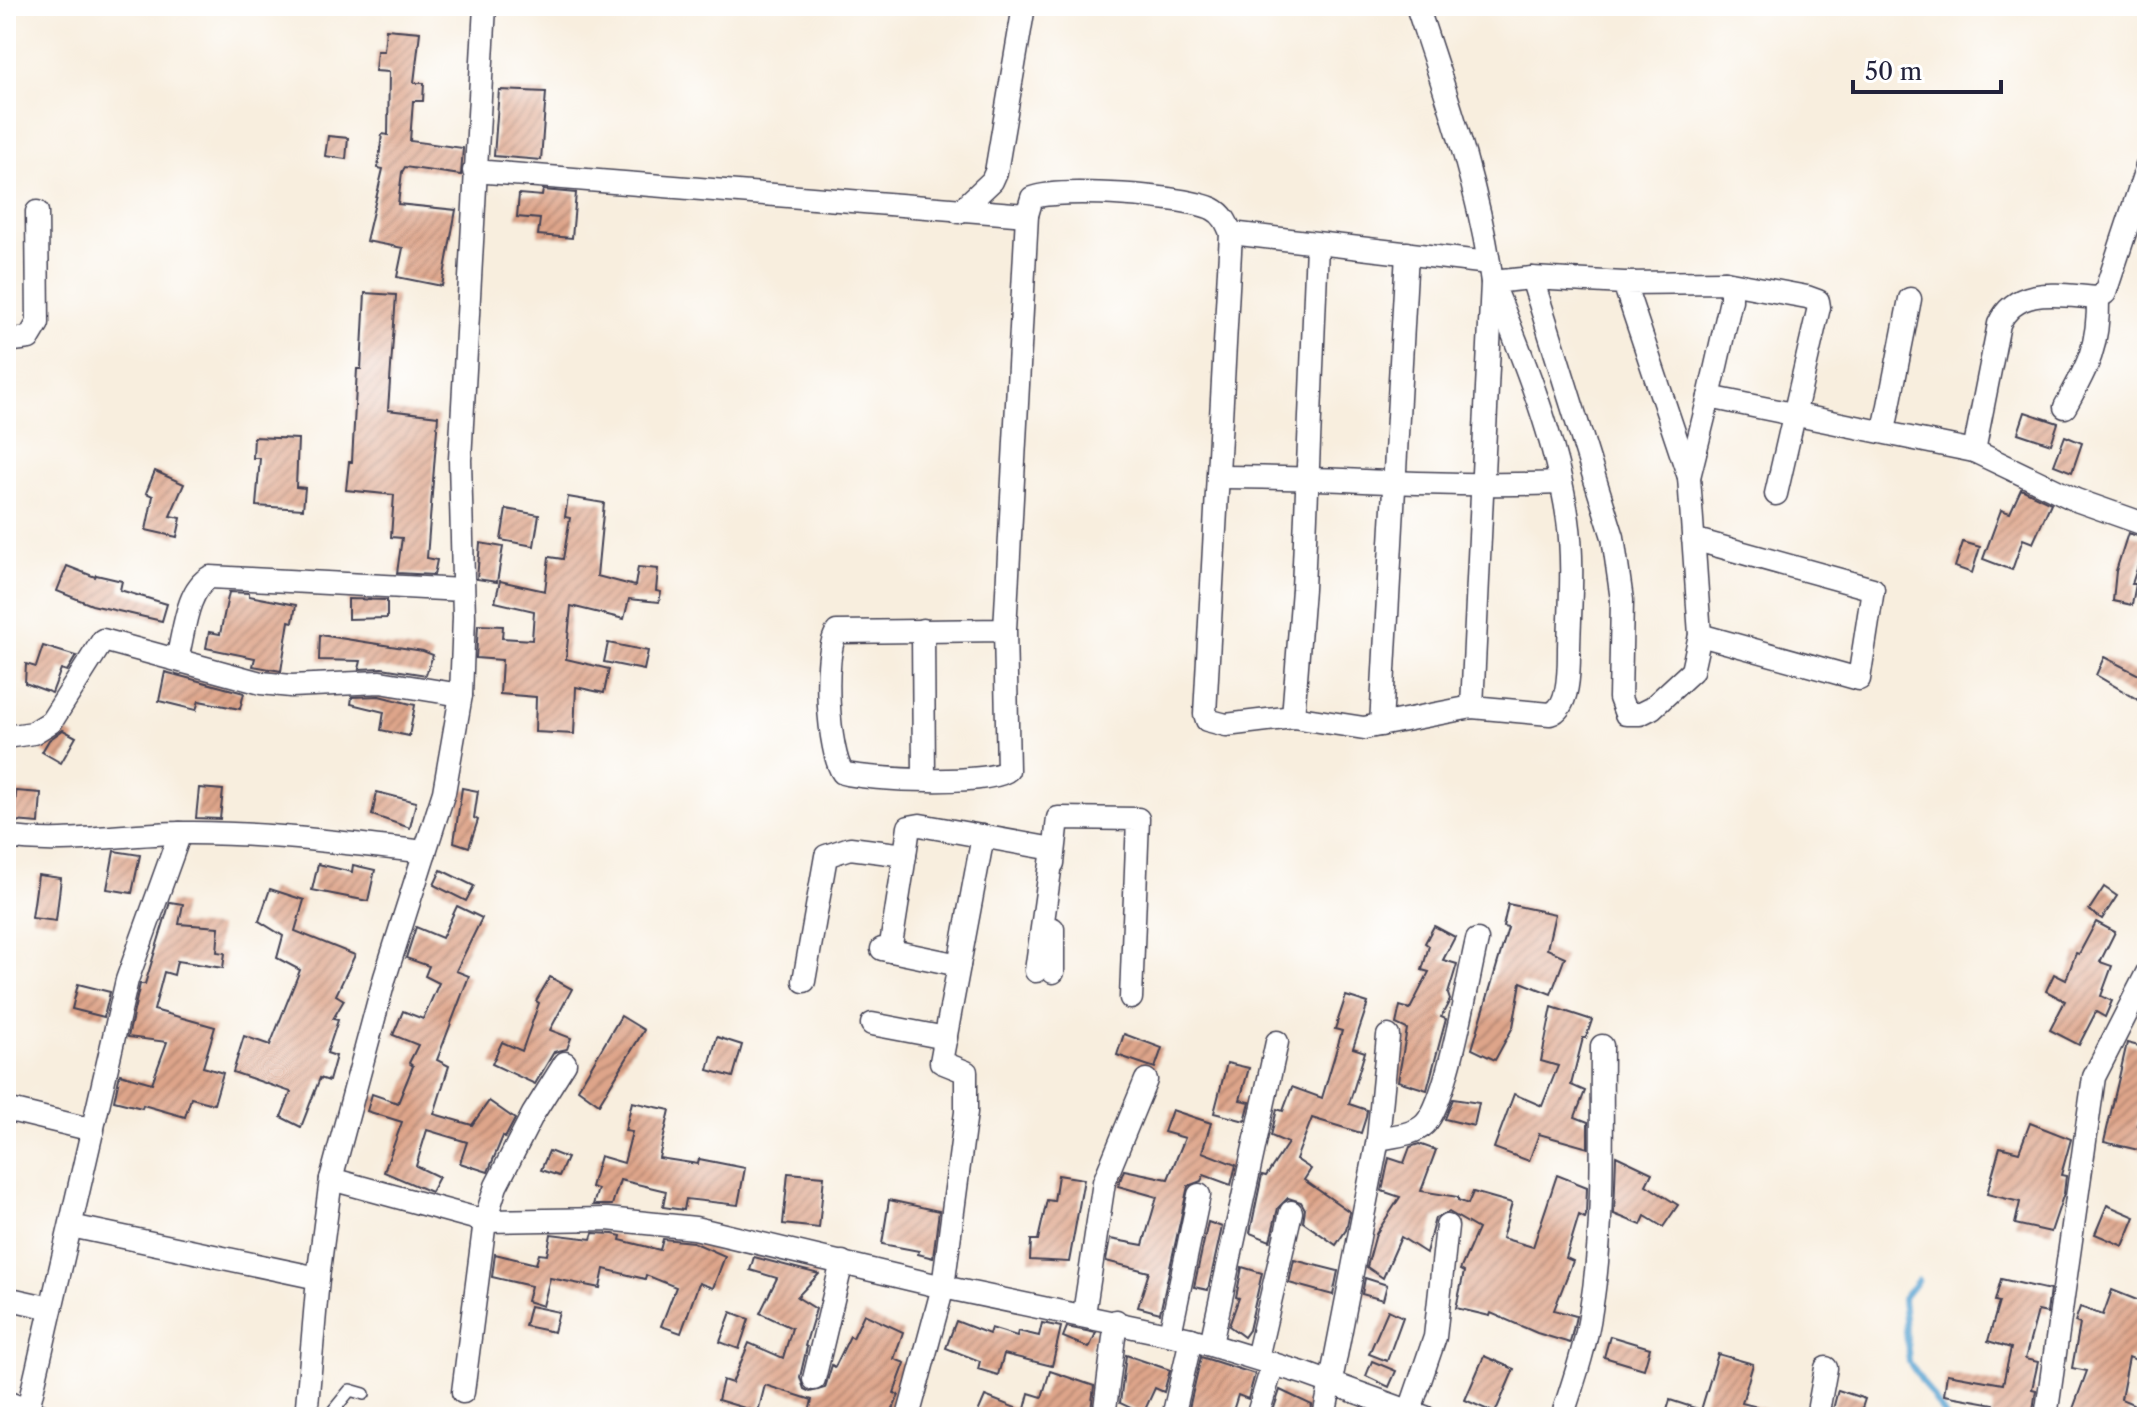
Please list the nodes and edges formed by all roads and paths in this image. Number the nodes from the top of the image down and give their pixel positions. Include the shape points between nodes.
1 (485, 6) edge
2 (1024, 6) edge
3 (1417, 6) edge
4 (2147, 166) edge
5 (474, 171) junction
6 (37, 212) dead end
7 (959, 212) junction
8 (1027, 215) junction
9 (1231, 233) junction
10 (1317, 245) junction
11 (1407, 253) junction
12 (1496, 276) junction
13 (1532, 278) junction
14 (1725, 282) junction
15 (1624, 283) junction
16 (2098, 298) junction
17 (1910, 299) dead end
18 (6, 341) edge
19 (1709, 397) junction
20 (2065, 407) dead end
21 (1796, 415) junction
22 (1884, 431) junction
23 (1974, 451) junction
24 (1219, 477) junction
25 (1307, 477) junction
26 (1689, 477) junction
27 (1394, 481) junction
28 (1560, 483) junction
29 (1483, 486) junction
30 (1776, 494) dead end
31 (2147, 525) edge
32 (1693, 539) junction
33 (462, 590) junction
34 (923, 630) junction
35 (1005, 630) junction
36 (1700, 635) junction
37 (177, 659) junction
38 (461, 695) junction
39 (1472, 707) junction
40 (1293, 717) junction
41 (1381, 725) junction
42 (6, 737) edge
43 (924, 779) junction
44 (180, 833) junction
45 (983, 836) junction
46 (6, 837) edge
47 (1053, 849) junction
48 (425, 852) junction
49 (905, 855) junction
50 (1477, 940) dead end
51 (959, 965) junction
52 (1044, 972) dead end
53 (2147, 973) edge
54 (804, 981) dead end
55 (1131, 998) dead end
56 (872, 1024) dead end
57 (1388, 1036) dead end
58 (946, 1038) junction
59 (1277, 1042) dead end
60 (1602, 1046) dead end
61 (565, 1063) dead end
62 (1146, 1080) dead end
63 (6, 1109) edge
64 (93, 1130) junction
65 (1378, 1139) junction
66 (331, 1179) junction
67 (1199, 1195) dead end
68 (1291, 1212) dead end
69 (485, 1221) junction
70 (71, 1226) junction
71 (1447, 1226) dead end
72 (842, 1262) junction
73 (318, 1278) junction
74 (943, 1287) junction
75 (6, 1298) edge
76 (51, 1308) junction
77 (1084, 1314) junction
78 (1116, 1321) junction
79 (1191, 1339) junction
80 (1265, 1361) junction
81 (1826, 1368) dead end
82 (814, 1379) dead end
83 (1332, 1383) junction
84 (463, 1392) dead end
85 (364, 1394) dead end
86 (6, 1402) edge
87 (37, 1413) edge
88 (1418, 1414) edge
89 (306, 1417) edge
90 (328, 1417) edge
91 (908, 1417) edge
92 (1104, 1417) edge
93 (1173, 1417) edge
94 (1257, 1417) edge
95 (1324, 1417) edge
96 (1562, 1417) edge
97 (1817, 1417) edge
98 (2046, 1417) edge

1 - 5 street
2 - 7 street via 996,172
3 - 12 street via 1463,147
4 - 16 street via 2110,283
5 - 7 street
5 - 33 street via 460,460
6 - 18 street via 38,323 29,338
7 - 8 street
8 - 9 street via 1032,198 1065,191 1213,209
8 - 35 street
9 - 10 street
9 - 24 street
10 - 11 street
10 - 25 street
11 - 12 street
11 - 27 street
12 - 13 street
12 - 28 street
12 - 29 street
13 - 15 street
13 - 36 street via 1613,537 1622,600 1620,698 1626,714 1652,708 1692,671
14 - 15 street
14 - 19 street via 1731,300
14 - 21 street via 1818,301
15 - 26 street
16 - 20 street via 2092,358
16 - 23 street via 2031,295 2006,309
17 - 22 street
19 - 21 street
19 - 26 street
21 - 22 street
21 - 30 street
22 - 23 street
23 - 31 street via 2076,500
24 - 25 street
24 - 40 street via 1205,714 1219,725
25 - 27 street
25 - 40 street
26 - 32 street
27 - 29 street
27 - 41 street
28 - 29 street
28 - 39 street via 1571,555 1569,663 1562,704 1550,714
29 - 39 street
32 - 36 street
32 - 36 street via 1873,589 1859,679
33 - 37 street via 210,577 200,582 193,596
33 - 38 street
34 - 35 street
34 - 43 street
34 - 43 street via 837,632 830,653 832,753 843,773
35 - 43 street via 1008,770 1001,777
37 - 38 street via 261,683 380,682
37 - 42 street via 103,640 51,722 33,733
38 - 48 street via 453,755
39 - 41 street
40 - 41 street via 1364,728
44 - 46 street via 91,840
44 - 48 street via 287,837
44 - 64 street via 127,980
45 - 47 street
45 - 49 street via 909,827
45 - 51 street
47 - 52 street
47 - 55 street via 1058,818 1138,819
48 - 66 street
49 - 51 street via 886,950
49 - 54 street via 850,848 826,856
50 - 65 street via 1442,1088 1428,1121 1415,1131
51 - 58 street
53 - 98 street via 2094,1077
56 - 58 street
57 - 65 street
58 - 74 street via 941,1062 966,1072 966,1112
59 - 79 street
60 - 96 street via 1595,1279 1591,1314
61 - 69 street via 511,1154
62 - 77 street via 1104,1182
63 - 64 street
64 - 70 street
65 - 83 street
66 - 69 street
66 - 73 street
67 - 79 street
68 - 80 street
69 - 72 street via 607,1219 695,1228
69 - 84 street
70 - 73 street
70 - 76 street
71 - 88 street via 1435,1337
72 - 74 street
72 - 82 street
73 - 89 street
74 - 77 street
74 - 91 street
75 - 76 street
76 - 87 street
77 - 78 street
78 - 79 street
78 - 92 street
79 - 80 street
79 - 93 street
80 - 83 street
80 - 94 street
81 - 97 street
83 - 88 street
83 - 95 street
85 - 90 lane via 350,1390
86 - 87 street

